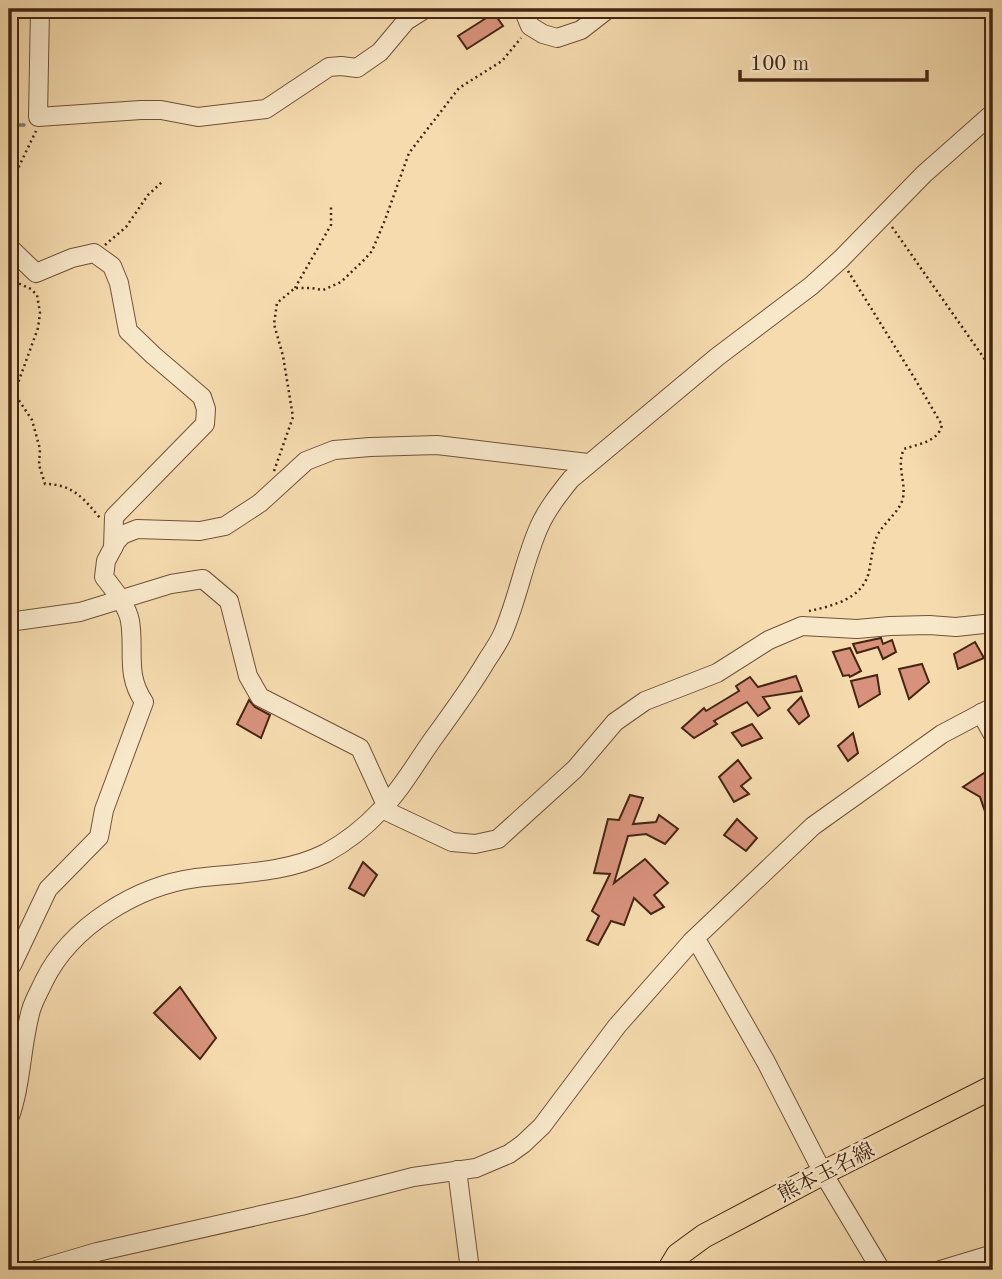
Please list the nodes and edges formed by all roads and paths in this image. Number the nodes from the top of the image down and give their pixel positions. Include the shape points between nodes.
1 (40, 9) edge
2 (425, 9) edge
3 (523, 9) edge
4 (608, 9) edge
5 (530, 26) junction
6 (993, 113) edge
7 (38, 117) junction
8 (163, 181) dead end
9 (9, 187) edge
10 (331, 205) dead end
11 (884, 216) junction
12 (9, 247) edge
13 (94, 253) junction
14 (841, 259) junction
15 (9, 279) edge
16 (295, 288) junction
17 (993, 370) edge
18 (588, 463) junction
19 (272, 475) dead end
20 (101, 519) dead end
21 (113, 548) junction
22 (121, 600) junction
23 (800, 612) dead end
24 (9, 622) edge
25 (993, 623) edge
26 (987, 710) edge
27 (993, 736) edge
28 (384, 807) junction
29 (692, 941) junction
30 (12, 965) dead end
31 (993, 1087) edge
32 (9, 1119) edge
33 (457, 1170) junction
34 (823, 1173) junction
35 (993, 1254) edge
36 (36, 1270) edge
37 (470, 1270) edge
38 (669, 1270) edge
39 (881, 1270) edge
40 (940, 1270) edge

1 - 7 street
2 - 7 street via 357,68 329,68 266,109 198,117 141,110
3 - 5 street
4 - 5 street via 581,30 557,38
5 - 16 path via 502,61 459,88 409,153 385,220 365,259 341,282 323,290
6 - 11 street
7 - 9 path via 34,138
8 - 13 path via 126,227
10 - 16 path via 331,225
11 - 14 street
11 - 17 path
12 - 13 street via 36,273
13 - 21 street via 112,266 128,331 202,397 206,409 205,424 114,517
14 - 18 street
14 - 23 path via 942,425 932,440 904,449 900,458 903,496 874,543 862,588 851,597
15 - 20 path via 37,295 38,328 16,396 32,420 46,484 72,490
16 - 19 path via 277,303 274,324 293,417
18 - 21 street via 436,445 334,450 306,461 260,503 226,526 200,531 137,529 122,535
18 - 28 street via 554,500 539,526 502,636
21 - 22 street via 104,577
22 - 24 street via 80,612
22 - 28 street via 203,579 229,601 248,676 260,697 360,748
22 - 30 street via 130,619 135,690 144,702 104,810 99,836 48,889
25 - 28 street via 857,629 802,626 769,640 717,673 645,701 615,722 575,769 498,839 452,842
26 - 27 street
26 - 29 street via 942,734 813,826
28 - 32 street via 350,838 325,853 279,868 159,887 93,923 64,950 32,1009
29 - 33 street via 617,1026 542,1126 509,1154 476,1168
29 - 34 street via 701,946
31 - 34 main road, 熊本玉名線
33 - 36 street
33 - 37 street
34 - 38 main road, 熊本玉名線 via 704,1236 678,1255
34 - 39 street
35 - 40 street

